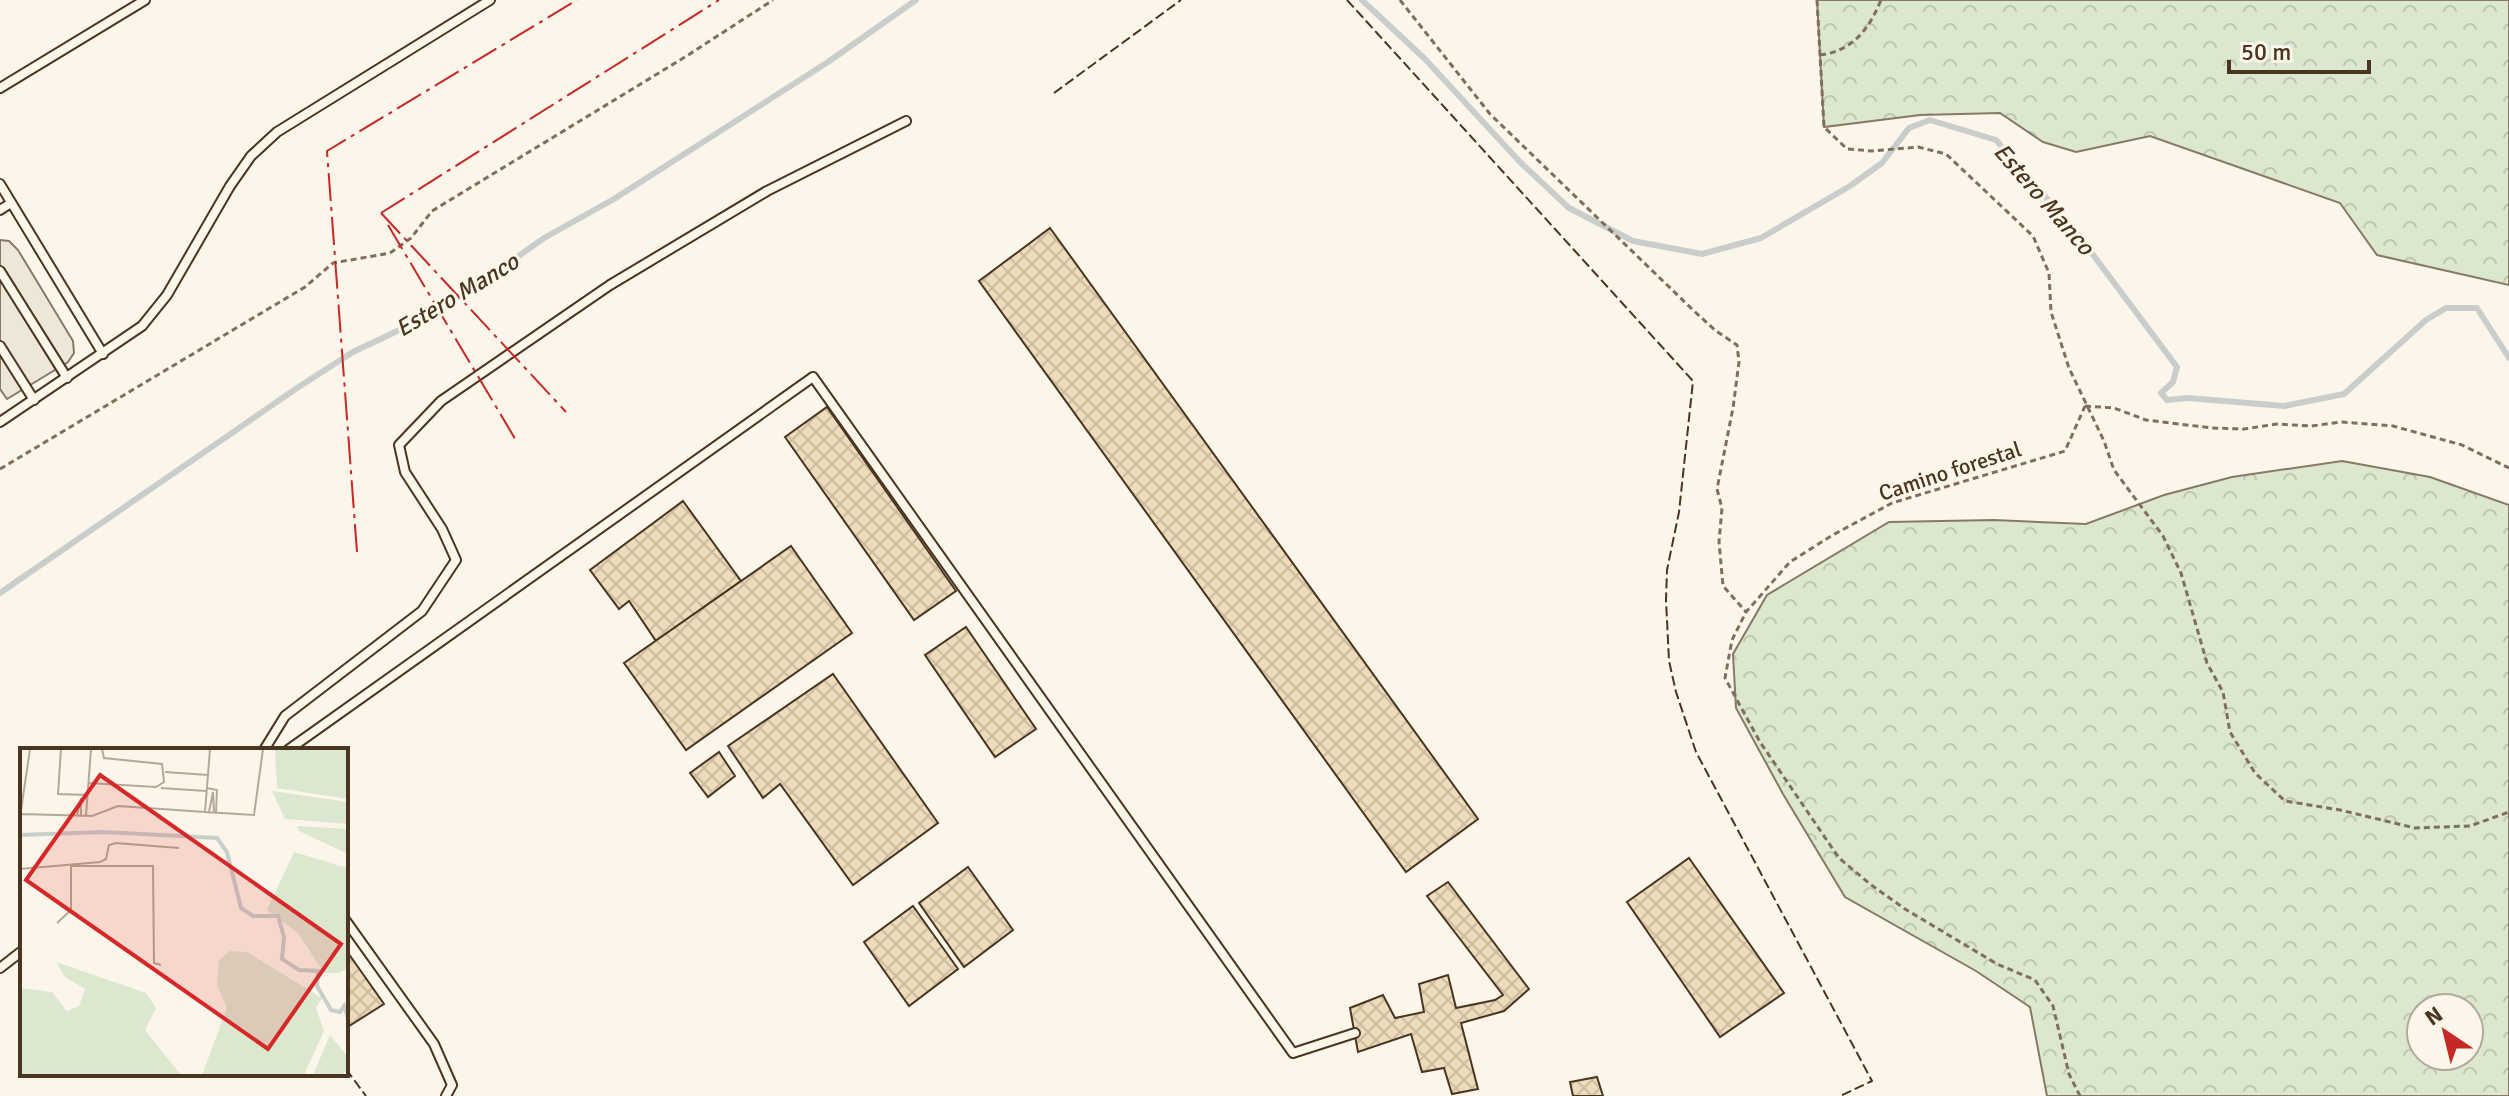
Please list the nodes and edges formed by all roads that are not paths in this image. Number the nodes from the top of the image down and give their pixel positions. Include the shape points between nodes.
1 (145, 0) edge
2 (490, 0) edge
3 (0, 88) edge
4 (906, 121) dead end
5 (0, 184) edge
6 (11, 203) junction
7 (0, 210) edge
8 (0, 271) edge
9 (0, 346) edge
10 (103, 354) junction
11 (67, 378) junction
12 (34, 400) junction
13 (0, 422) edge
14 (265, 748) edge
15 (291, 748) edge
16 (348, 924) edge
17 (20, 953) edge
18 (0, 968) edge
19 (1355, 1033) dead end
20 (446, 1096) edge

1 - 3 lane
2 - 10 lane via 277,132 230,186 167,295 142,326
4 - 14 lane via 767,191 610,285 441,401 399,445 405,472 456,560 422,611 285,716
5 - 6 lane
6 - 7 lane
6 - 10 lane
8 - 11 lane
9 - 12 lane
10 - 11 lane
11 - 12 lane
12 - 13 lane
15 - 19 lane via 813,377 1293,1053
16 - 20 lane via 434,1044 452,1085
17 - 18 lane

